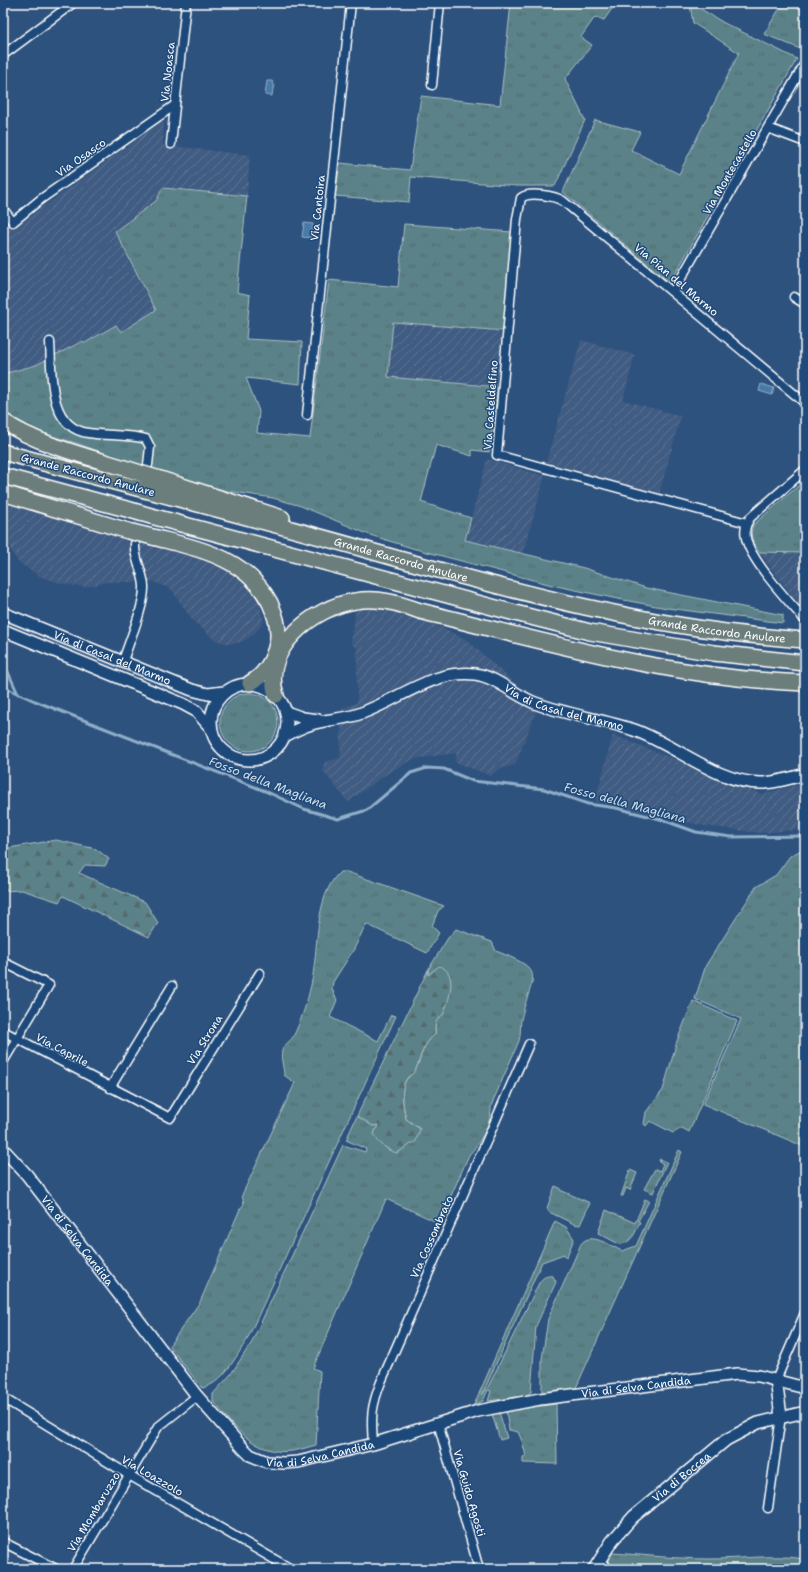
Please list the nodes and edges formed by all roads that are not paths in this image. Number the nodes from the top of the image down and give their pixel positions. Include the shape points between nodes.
1 (73, 3) edge
2 (186, 3) edge
3 (351, 3) edge
4 (440, 3) edge
5 (3, 55) edge
6 (805, 63) edge
7 (432, 86) dead end
8 (175, 105) junction
9 (768, 128) junction
10 (805, 142) edge
11 (171, 144) dead end
12 (524, 196) joint
13 (3, 209) edge
14 (673, 292) junction
15 (794, 297) dead end
16 (805, 304) edge
17 (50, 342) dead end
18 (805, 403) edge
19 (307, 415) dead end
20 (3, 421) edge
21 (3, 452) edge
22 (144, 469) junction
23 (805, 470) edge
24 (3, 476) edge
25 (158, 486) junction
26 (3, 493) edge
27 (747, 523) junction
28 (132, 537) junction
29 (3, 613) edge
30 (805, 620) edge
31 (3, 630) edge
32 (805, 640) edge
33 (123, 661) junction
34 (805, 662) edge
35 (250, 683) junction
36 (805, 683) edge
37 (224, 692) junction
38 (276, 695) junction
39 (286, 712) junction
40 (323, 721) junction
41 (211, 728) junction
42 (285, 736) junction
43 (805, 774) edge
44 (3, 962) edge
45 (260, 973) dead end
46 (172, 986) dead end
47 (3, 1031) edge
48 (17, 1039) junction
49 (529, 1044) dead end
50 (3, 1062) edge
51 (110, 1088) junction
52 (170, 1118) joint
53 (3, 1149) edge
54 (805, 1313) edge
55 (776, 1380) junction
56 (805, 1388) edge
57 (197, 1396) junction
58 (3, 1398) edge
59 (805, 1412) edge
60 (786, 1415) junction
61 (805, 1415) edge
62 (438, 1423) junction
63 (374, 1444) junction
64 (129, 1475) junction
65 (768, 1508) dead end
66 (3, 1542) edge
67 (597, 1564) edge
68 (56, 1569) edge
69 (73, 1569) edge
70 (291, 1569) edge
71 (479, 1569) edge
72 (608, 1569) edge

1 - 5 street
2 - 8 street, Via Noasca
3 - 19 street, Via Cantoira
4 - 7 street
6 - 9 street, Via Montecastello
8 - 11 street, Via Noasca
8 - 13 street, Via Osasco via 41,199 13,222
9 - 10 street
9 - 14 street, Via Montecastello
12 - 14 street, Via Pian del Marmo via 548,196 563,201
12 - 27 street, Via Casteldelfino via 520,200 518,210 497,455
14 - 18 street, Via Pian del Marmo
15 - 16 street
17 - 22 street via 55,398 65,421 72,428 86,433 146,439 150,447
20 - 22 highway via 36,439
21 - 25 highway, Grande Raccordo Anulare, bridge via 137,488
22 - 25 highway, bridge
23 - 27 street
24 - 34 highway, Grande Raccordo Anulare, bridge via 584,630 707,652
25 - 32 highway, Grande Raccordo Anulare via 366,550 532,595 618,615 721,632
26 - 28 highway
27 - 30 street via 749,547 775,585
28 - 33 street via 144,590
28 - 35 highway, bridge via 153,537 219,556 241,568 264,591 274,612 278,642 269,666
29 - 33 main road, Via di Casal del Marmo
31 - 41 main road, Via di Casal del Marmo via 188,706
33 - 37 main road, Via di Casal del Marmo via 199,692
35 - 37 main road
35 - 38 main road via 264,686
36 - 38 highway via 681,671 604,656 392,602 370,599 354,600 330,607 315,615 300,628 287,643 276,665 273,678
37 - 41 main road via 213,708
38 - 39 main road
39 - 40 main road, Via di Casal del Marmo
39 - 42 main road
40 - 42 main road, Via di Casal del Marmo via 299,728
40 - 43 main road, Via di Casal del Marmo via 361,714 440,678 457,674 476,674 493,680 524,699 646,735 738,780 763,783
41 - 42 main road via 222,750 232,757 245,760 269,754
44 - 48 street via 49,985
45 - 52 street, Via Strona
46 - 51 street
47 - 48 street, Via Caprile
48 - 50 street
48 - 51 street, Via Caprile
49 - 63 street, Via Cossombrato via 380,1382 372,1405
51 - 52 street, Via Caprile
53 - 57 main road, Via di Selva Candida via 27,1175
54 - 55 street
55 - 56 main road, Via di Selva Candida
55 - 60 main road
55 - 62 main road, Via di Selva Candida via 737,1374 697,1378 540,1399 478,1411
57 - 63 main road, Via di Selva Candida via 250,1455 268,1462 298,1462
57 - 64 street, Via Mombaruzzo via 158,1427
58 - 64 street, Via Loazzolo
59 - 60 main road, Via di Boccea
60 - 61 main road, Via di Boccea
60 - 65 street
60 - 67 main road, Via di Boccea via 748,1427 703,1458 633,1516
62 - 63 main road, Via di Selva Candida
62 - 71 street, Via Guido Agosti
64 - 69 street, Via Mombaruzzo
64 - 70 street, Via Loazzolo
66 - 68 street
67 - 72 street

